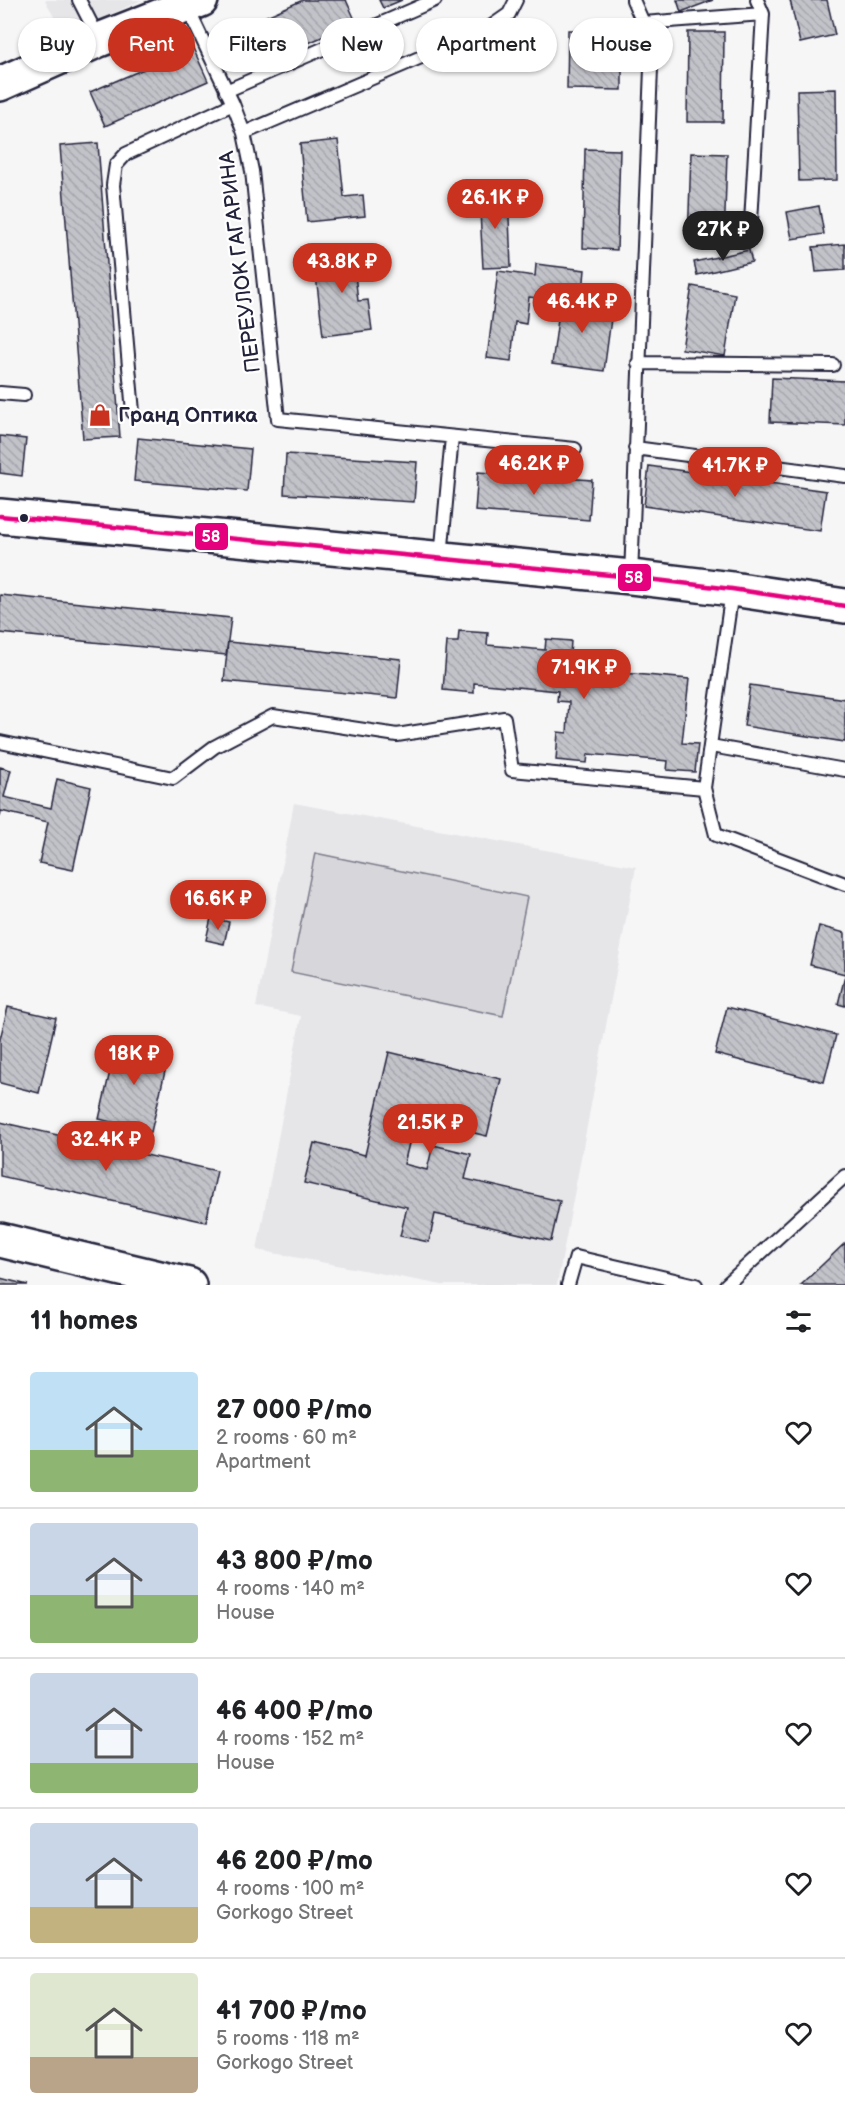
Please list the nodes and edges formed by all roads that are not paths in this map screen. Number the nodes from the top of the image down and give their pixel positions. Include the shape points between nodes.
1 (79, 0) edge
2 (435, 0) edge
3 (516, 0) edge
4 (633, 0) edge
5 (757, 0) edge
6 (194, 3) edge
7 (763, 14) junction
8 (641, 18) edge
9 (673, 21) edge
10 (99, 40) junction
11 (650, 72) edge
12 (0, 84) edge
13 (226, 91) junction
14 (233, 104) junction
15 (244, 134) junction
16 (751, 222) dead end
17 (638, 363) junction
18 (833, 365) dead end
19 (0, 393) edge
20 (24, 396) dead end
21 (133, 412) dead end
22 (452, 436) junction
23 (635, 448) junction
24 (575, 449) dead end
25 (845, 476) edge
26 (0, 516) edge
27 (441, 557) junction
28 (631, 577) junction
29 (732, 589) junction
30 (845, 606) edge
31 (0, 742) edge
32 (711, 746) junction
33 (845, 770) edge
34 (704, 788) junction
35 (845, 884) edge
36 (845, 1176) edge
37 (0, 1240) edge
38 (189, 1285) edge
39 (568, 1285) edge
40 (696, 1285) edge
41 (726, 1285) edge

1 - 10 lane
2 - 13 lane
3 - 15 lane via 509,14 489,28
4 - 8 lane
5 - 7 lane
6 - 10 main road
6 - 13 lane, ПЕРЕУЛОК ГАГАРИНА
7 - 9 lane
7 - 16 lane
10 - 12 main road
11 - 17 lane
13 - 14 lane, ПЕРЕУЛОК ГАГАРИНА
14 - 15 lane, ПЕРЕУЛОК ГАГАРИНА
14 - 21 lane via 126,154 116,165 113,185
15 - 22 lane, ПЕРЕУЛОК ГАГАРИНА via 252,171 278,419
17 - 18 lane
17 - 23 lane
19 - 20 lane
22 - 24 lane
22 - 27 lane
23 - 25 lane
23 - 28 lane
26 - 27 main road
27 - 28 main road
28 - 29 main road
29 - 30 main road
29 - 32 lane
31 - 34 lane via 173,778 214,747 273,716 397,735 504,718 512,770
32 - 33 lane
32 - 34 lane
34 - 35 lane via 716,835
36 - 41 lane
37 - 38 main road
39 - 40 lane via 576,1257

